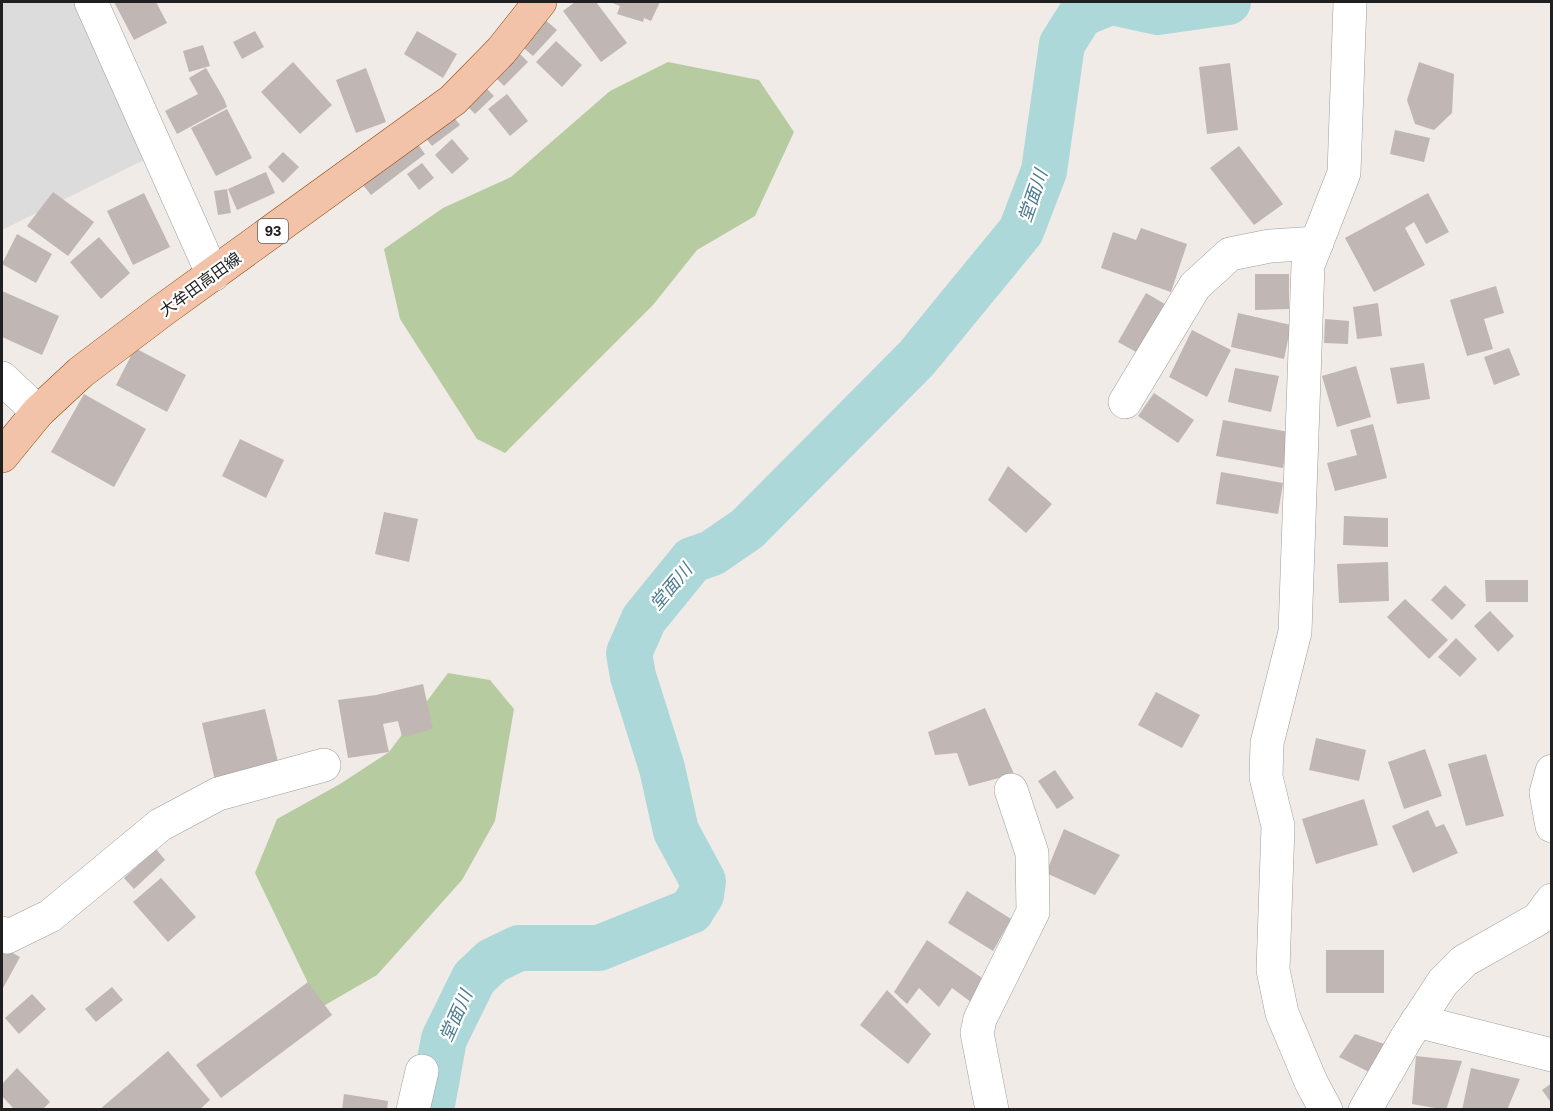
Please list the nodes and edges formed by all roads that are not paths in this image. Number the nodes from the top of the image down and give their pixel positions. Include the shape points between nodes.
1 (90, 2) edge
2 (540, 2) edge
3 (1350, 2) edge
4 (1317, 243) junction
5 (213, 274) junction
6 (2, 378) edge
7 (1125, 402) dead end
8 (38, 412) junction
9 (2, 456) edge
10 (324, 765) dead end
11 (1551, 771) edge
12 (1011, 790) dead end
13 (1551, 826) edge
14 (1551, 900) edge
15 (2, 933) edge
16 (1417, 1021) junction
17 (1551, 1055) edge
18 (422, 1071) dead end
19 (412, 1110) edge
20 (992, 1110) edge
21 (1326, 1110) edge
22 (1365, 1110) edge

1 - 5 street
2 - 5 main road, 大牟田高田線 / 93 via 501,51 453,100
3 - 4 street via 1344,173
4 - 7 street via 1230,254 1195,285
4 - 21 street via 1308,265 1295,632 1267,743 1266,777 1278,826 1273,970 1282,1013
5 - 8 main road, 大牟田高田線 / 93 via 81,372
6 - 8 street
8 - 9 main road, 大牟田高田線 / 93
10 - 15 street via 218,794 160,825 50,916 7,937
11 - 13 street via 1546,794
12 - 20 street via 1032,853 1033,912 980,1019 977,1034
14 - 16 street via 1539,919 1464,961 1443,982
16 - 17 street
16 - 22 street
18 - 19 street

